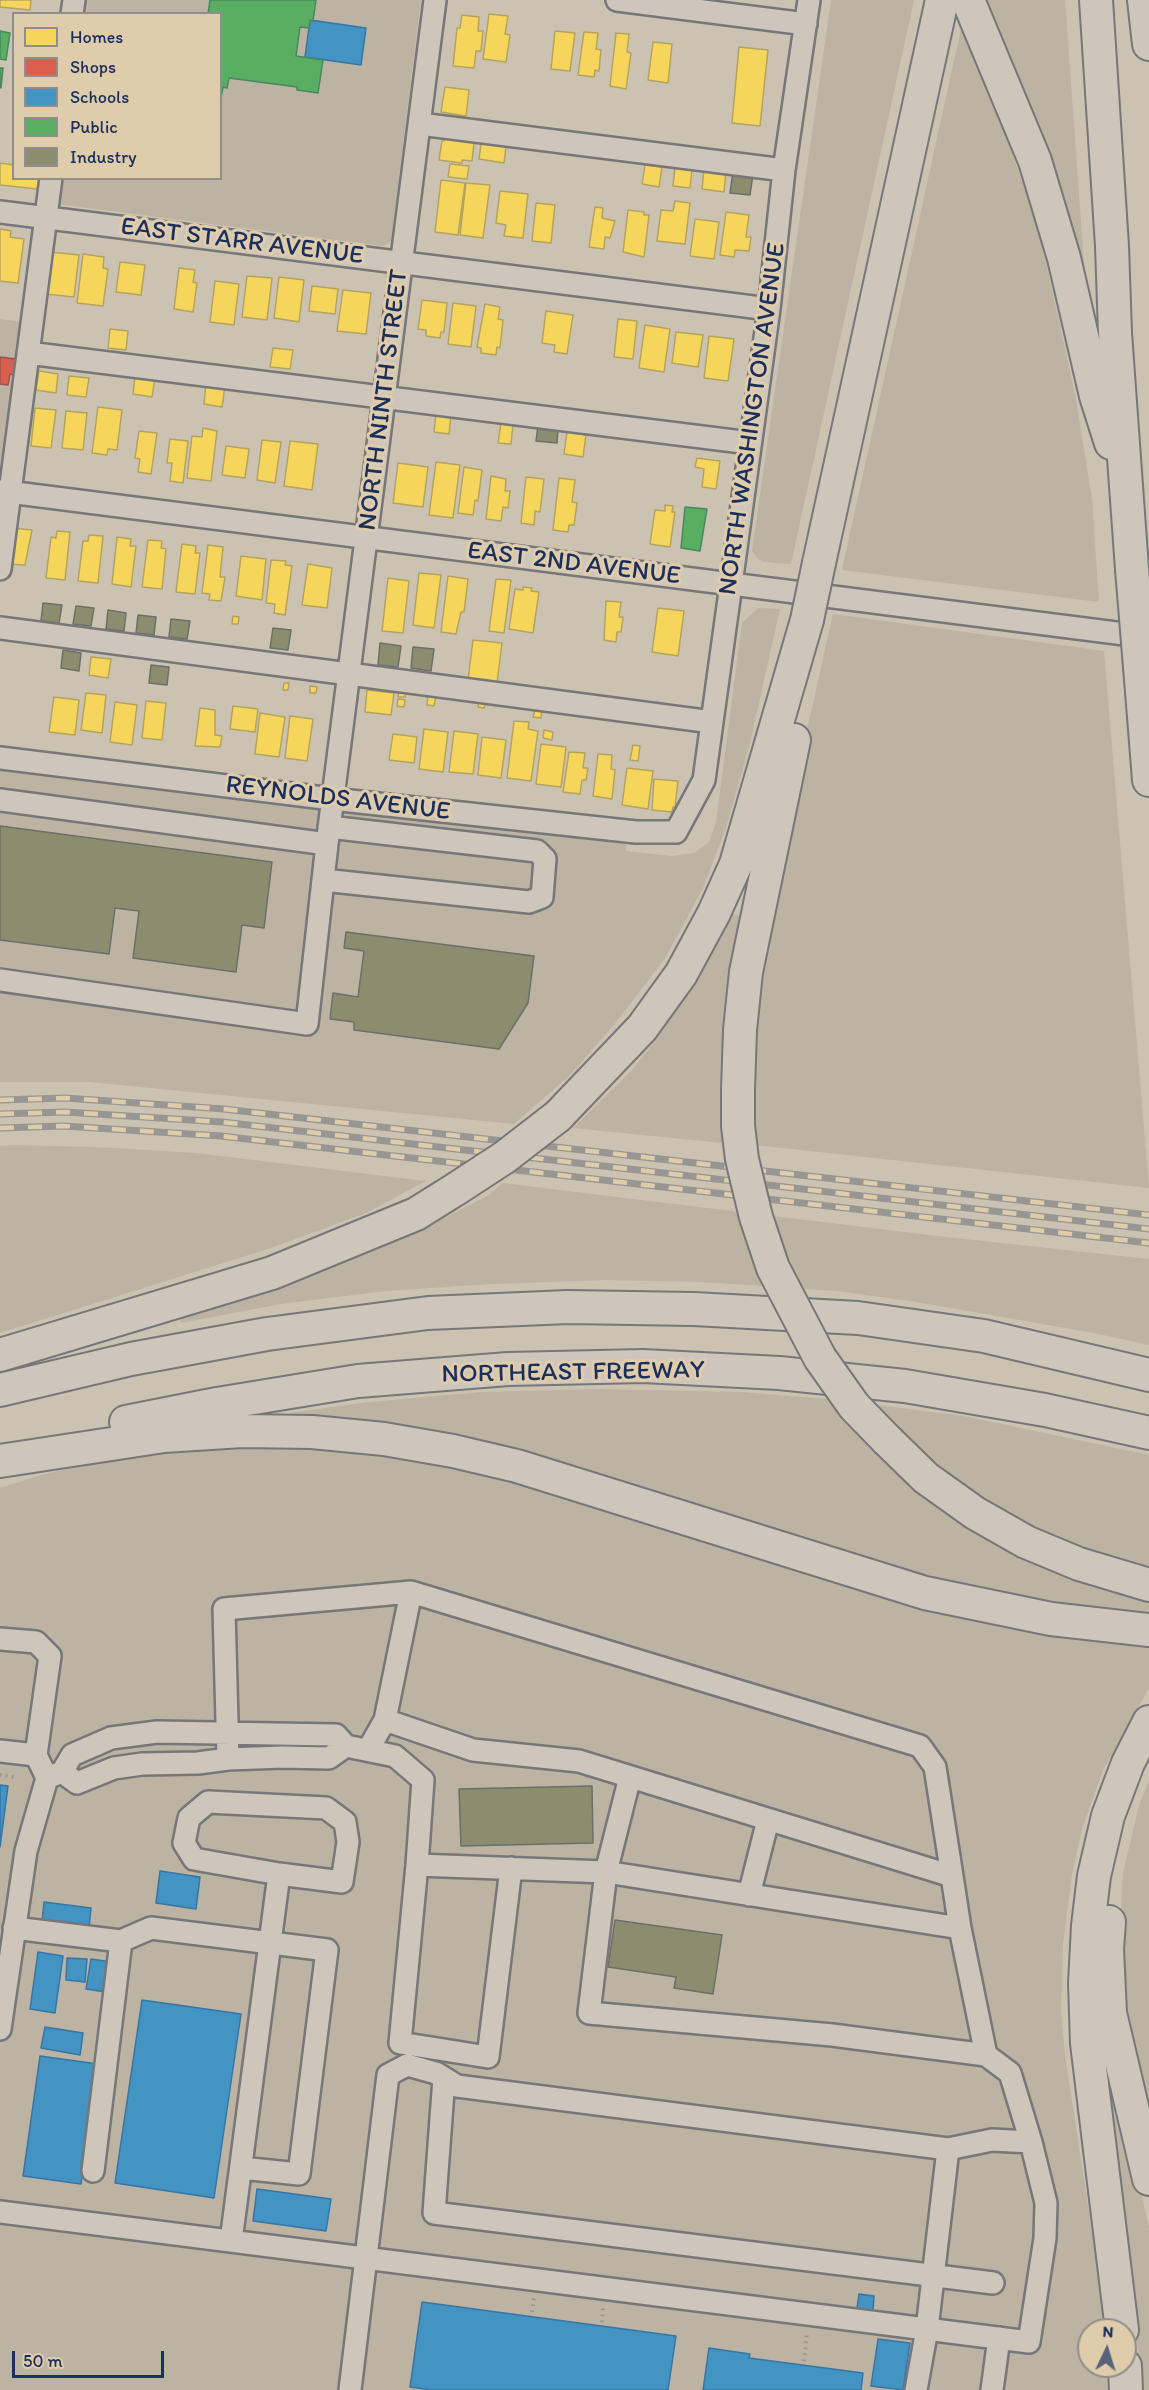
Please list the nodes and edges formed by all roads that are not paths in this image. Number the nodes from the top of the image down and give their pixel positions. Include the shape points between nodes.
1 (435, 0) edge
2 (617, 0) edge
3 (809, 0) edge
4 (1096, 0) edge
5 (1144, 0) edge
6 (960, 1) edge
7 (806, 24) junction
8 (1149, 44) edge
9 (420, 124) junction
10 (784, 170) junction
11 (51, 180) edge
12 (0, 212) edge
13 (46, 218) junction
14 (402, 262) junction
15 (769, 309) junction
16 (28, 353) junction
17 (384, 398) junction
18 (750, 443) junction
19 (1127, 489) junction
20 (5, 492) edge
21 (366, 537) junction
22 (0, 569) edge
23 (731, 585) junction
24 (807, 620) junction
25 (0, 628) edge
26 (1149, 637) edge
27 (348, 675) junction
28 (712, 722) junction
29 (0, 758) edge
30 (1149, 780) edge
31 (333, 799) junction
32 (0, 800) edge
33 (676, 832) joint
34 (328, 836) junction
35 (323, 880) junction
36 (0, 980) edge
37 (0, 1355) edge
38 (1149, 1375) edge
39 (0, 1390) edge
40 (1149, 1433) edge
41 (0, 1455) edge
42 (0, 1461) edge
43 (1149, 1585) edge
44 (411, 1592) junction
45 (1149, 1630) edge
46 (0, 1639) edge
47 (385, 1720) junction
48 (1149, 1722) edge
49 (229, 1733) junction
50 (346, 1746) junction
51 (1149, 1747) edge
52 (368, 1750) junction
53 (0, 1751) edge
54 (36, 1755) junction
55 (228, 1759) junction
56 (55, 1775) junction
57 (630, 1777) junction
58 (768, 1820) junction
59 (417, 1865) junction
60 (511, 1868) junction
61 (606, 1872) junction
62 (279, 1874) junction
63 (952, 1876) junction
64 (749, 1895) junction
65 (14, 1928) junction
66 (960, 1928) junction
67 (121, 1941) junction
68 (270, 1942) junction
69 (0, 2029) edge
70 (986, 2055) junction
71 (444, 2078) junction
72 (1031, 2142) junction
73 (948, 2150) junction
74 (242, 2168) junction
75 (93, 2171) dead end
76 (1149, 2179) edge
77 (0, 2212) edge
78 (231, 2241) junction
79 (367, 2259) junction
80 (933, 2276) junction
81 (993, 2283) dead end
82 (1121, 2318) edge
83 (927, 2329) junction
84 (999, 2338) junction
85 (350, 2390) edge
86 (916, 2390) edge
87 (992, 2390) edge

1 - 9 street, NORTH NINTH STREET
2 - 7 street
3 - 7 street, NORTH WASHINGTON AVENUE
4 - 19 highway
5 - 8 highway
6 - 19 highway via 1035,160 1064,258 1096,396
6 - 24 highway, bridge
7 - 10 street, NORTH WASHINGTON AVENUE
9 - 10 street
9 - 14 street, NORTH NINTH STREET
10 - 15 street, NORTH WASHINGTON AVENUE
11 - 13 street
12 - 13 street, EAST STARR AVENUE
13 - 14 street, EAST STARR AVENUE
13 - 16 street
14 - 15 street, EAST STARR AVENUE
14 - 17 street, NORTH NINTH STREET
15 - 18 street, NORTH WASHINGTON AVENUE
16 - 17 street
16 - 20 street
17 - 18 street
17 - 21 street, NORTH NINTH STREET
18 - 23 street, NORTH WASHINGTON AVENUE
19 - 30 highway, bridge
20 - 21 street, EAST 2ND AVENUE
20 - 22 street
21 - 23 street, EAST 2ND AVENUE
21 - 27 street, NORTH NINTH STREET
23 - 26 street, EAST 2ND AVENUE
23 - 28 street, NORTH WASHINGTON AVENUE
24 - 37 highway, bridge via 736,864 714,913 681,974 642,1028 558,1116 505,1157 416,1214 272,1273
24 - 43 highway, bridge via 800,713 746,972 738,1090 742,1159 773,1268 820,1358 854,1406 926,1478 975,1513 1026,1542 1078,1564
25 - 27 street
27 - 28 street
27 - 31 street, NORTH NINTH STREET
28 - 33 street, NORTH WASHINGTON AVENUE via 704,780
29 - 31 street, REYNOLDS AVENUE
31 - 33 street, REYNOLDS AVENUE via 636,832
31 - 34 street, NORTH NINTH STREET
32 - 34 street
34 - 35 street, NORTH NINTH STREET
34 - 35 street via 537,851 545,859 542,897 529,902
35 - 36 street, NORTH NINTH STREET via 307,1024
38 - 39 highway via 984,1336 858,1318 567,1307 428,1313 267,1334 131,1359
40 - 41 highway, NORTHEAST FREEWAY via 1045,1410 893,1385 643,1366 530,1368 358,1381 240,1400 89,1430
42 - 45 highway via 164,1436 242,1431 312,1431 384,1439 516,1466 925,1593 1051,1619
44 - 47 street
44 - 49 street via 224,1609
44 - 63 street via 920,1746 935,1767
46 - 54 street via 36,1642 50,1656
47 - 52 street
47 - 57 street via 473,1750 579,1761
48 - 82 highway via 1108,1816 1094,1876 1085,1983 1087,2043
49 - 50 street via 336,1735
49 - 55 street
49 - 56 street via 157,1732 111,1738 72,1755
50 - 52 street
50 - 55 street via 329,1758
51 - 76 highway via 1120,1834 1107,1949 1110,2013
52 - 59 street via 395,1756 423,1780
53 - 54 street
54 - 56 street
55 - 56 street via 114,1768 77,1783
56 - 65 street via 26,1851
57 - 58 street
57 - 61 street
58 - 63 street
58 - 64 street
59 - 60 street
59 - 60 street via 400,2043 488,2057
60 - 61 street
61 - 64 street
61 - 70 street via 589,2013 832,2035
62 - 62 street via 194,1859 184,1843 189,1818 208,1802 326,1808 345,1822 348,1842 342,1882
62 - 68 street
63 - 66 street
64 - 66 street
65 - 67 street
65 - 69 street
66 - 70 street
67 - 68 street via 151,1928
67 - 75 street
68 - 74 street
68 - 74 street via 327,1950 299,2174
70 - 72 street via 1010,2073
71 - 73 street via 457,2086
71 - 79 street via 407,2065 388,2076
71 - 80 street via 434,2213
72 - 73 street via 992,2140
72 - 84 street via 1046,2203 1046,2238 1029,2342
73 - 80 street
74 - 78 street
77 - 78 street
78 - 79 street
79 - 83 street
79 - 85 street
80 - 81 street
80 - 83 street
83 - 84 street
83 - 86 street
84 - 87 street

